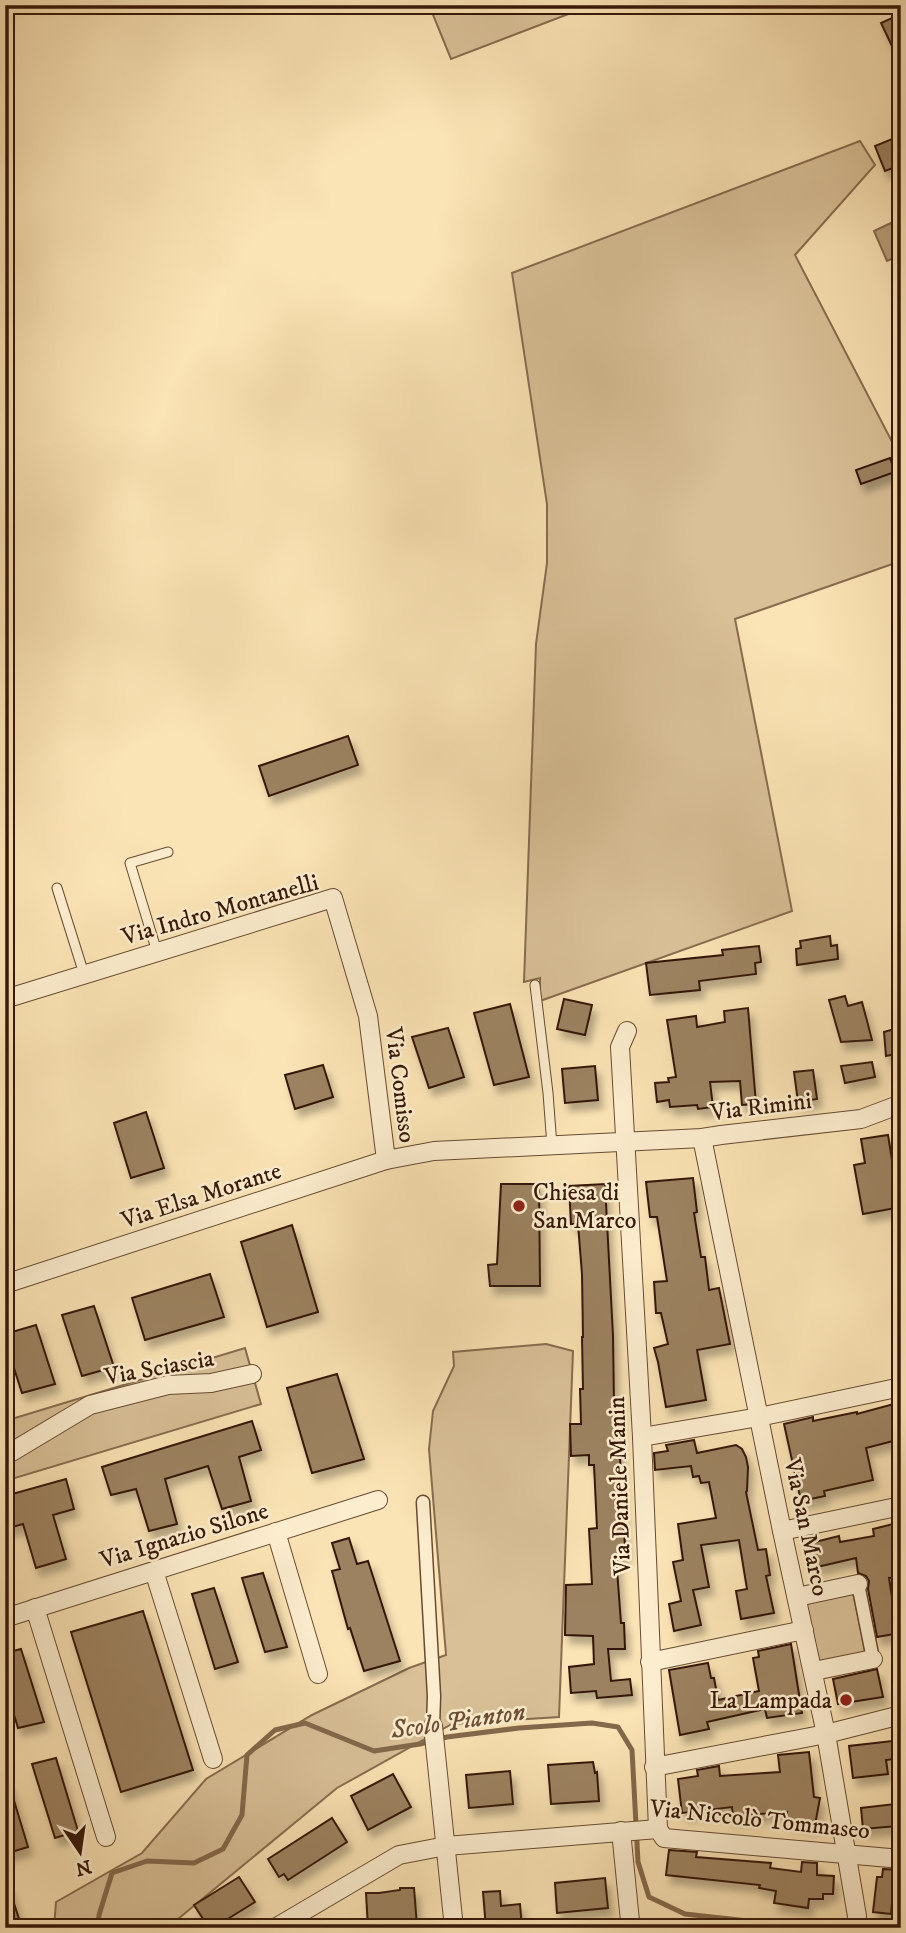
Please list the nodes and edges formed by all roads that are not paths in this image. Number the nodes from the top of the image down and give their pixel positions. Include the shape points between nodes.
1 (169, 852) dead end
2 (57, 888) dead end
3 (157, 952) junction
4 (84, 974) junction
5 (535, 985) dead end
6 (5, 999) edge
7 (368, 1016) joint
8 (627, 1031) dead end
9 (901, 1104) edge
10 (702, 1138) junction
11 (625, 1142) junction
12 (552, 1146) junction
13 (412, 1154) joint
14 (386, 1160) junction
15 (5, 1284) edge
16 (253, 1374) dead end
17 (901, 1387) edge
18 (759, 1417) junction
19 (642, 1437) junction
20 (5, 1456) edge
21 (378, 1500) dead end
22 (423, 1502) dead end
23 (901, 1506) edge
24 (782, 1531) junction
25 (276, 1532) junction
26 (154, 1571) junction
27 (858, 1584) joint
28 (797, 1597) junction
29 (35, 1608) junction
30 (5, 1618) edge
31 (804, 1630) junction
32 (873, 1659) joint
33 (650, 1662) junction
34 (814, 1671) junction
35 (318, 1674) dead end
36 (901, 1715) edge
37 (433, 1726) joint
38 (826, 1734) junction
39 (213, 1759) dead end
40 (654, 1767) junction
41 (654, 1829) junction
42 (624, 1831) junction
43 (106, 1837) dead end
44 (446, 1846) junction
45 (847, 1854) junction
46 (901, 1859) edge
47 (856, 1922) edge
48 (275, 1928) edge
49 (454, 1928) edge
50 (635, 1928) edge

1 - 3 lane via 130,863
2 - 4 lane
3 - 4 street, Via Indro Montanelli
3 - 7 street, Via Indro Montanelli via 333,898
4 - 6 street, Via Indro Montanelli
5 - 12 lane
7 - 14 street, Via Comisso
8 - 11 street via 620,1047
9 - 10 street, Via Rimini via 861,1119
10 - 11 street, Via Rimini
10 - 18 street, Via San Marco
11 - 12 street, Via Rimini
11 - 19 street, Via Daniele Manin
12 - 13 street, Via Rimini
13 - 14 street, Via Elsa Morante
14 - 15 street, Via Elsa Morante
16 - 20 street, Via Sciascia via 168,1385 90,1405
17 - 18 street
18 - 19 street
18 - 24 street, Via San Marco
19 - 33 street, Via Daniele Manin
21 - 25 street, Via Ignazio Silone
22 - 37 street
23 - 24 street
24 - 28 street, Via San Marco
25 - 26 street, Via Ignazio Silone
25 - 35 street
26 - 29 street, Via Ignazio Silone
26 - 39 street
27 - 28 street
27 - 32 street
28 - 31 street, Via San Marco
29 - 30 street, Via Ignazio Silone
29 - 43 street
31 - 33 street
31 - 34 street, Via San Marco
32 - 34 street
33 - 40 street, Via Daniele Manin
34 - 38 street, Via San Marco
36 - 38 street
37 - 44 street
38 - 40 street
38 - 45 street, Via San Marco
40 - 41 street, Via Daniele Manin
41 - 42 street, Via Niccolò Tommaseo
41 - 45 street, Via Niccolò Tommaseo via 664,1838
42 - 44 street, Via Niccolò Tommaseo
42 - 50 street via 630,1921
44 - 48 street, Via Niccolò Tommaseo via 399,1855
44 - 49 street
45 - 46 street, Via Niccolò Tommaseo
45 - 47 street, Via San Marco

